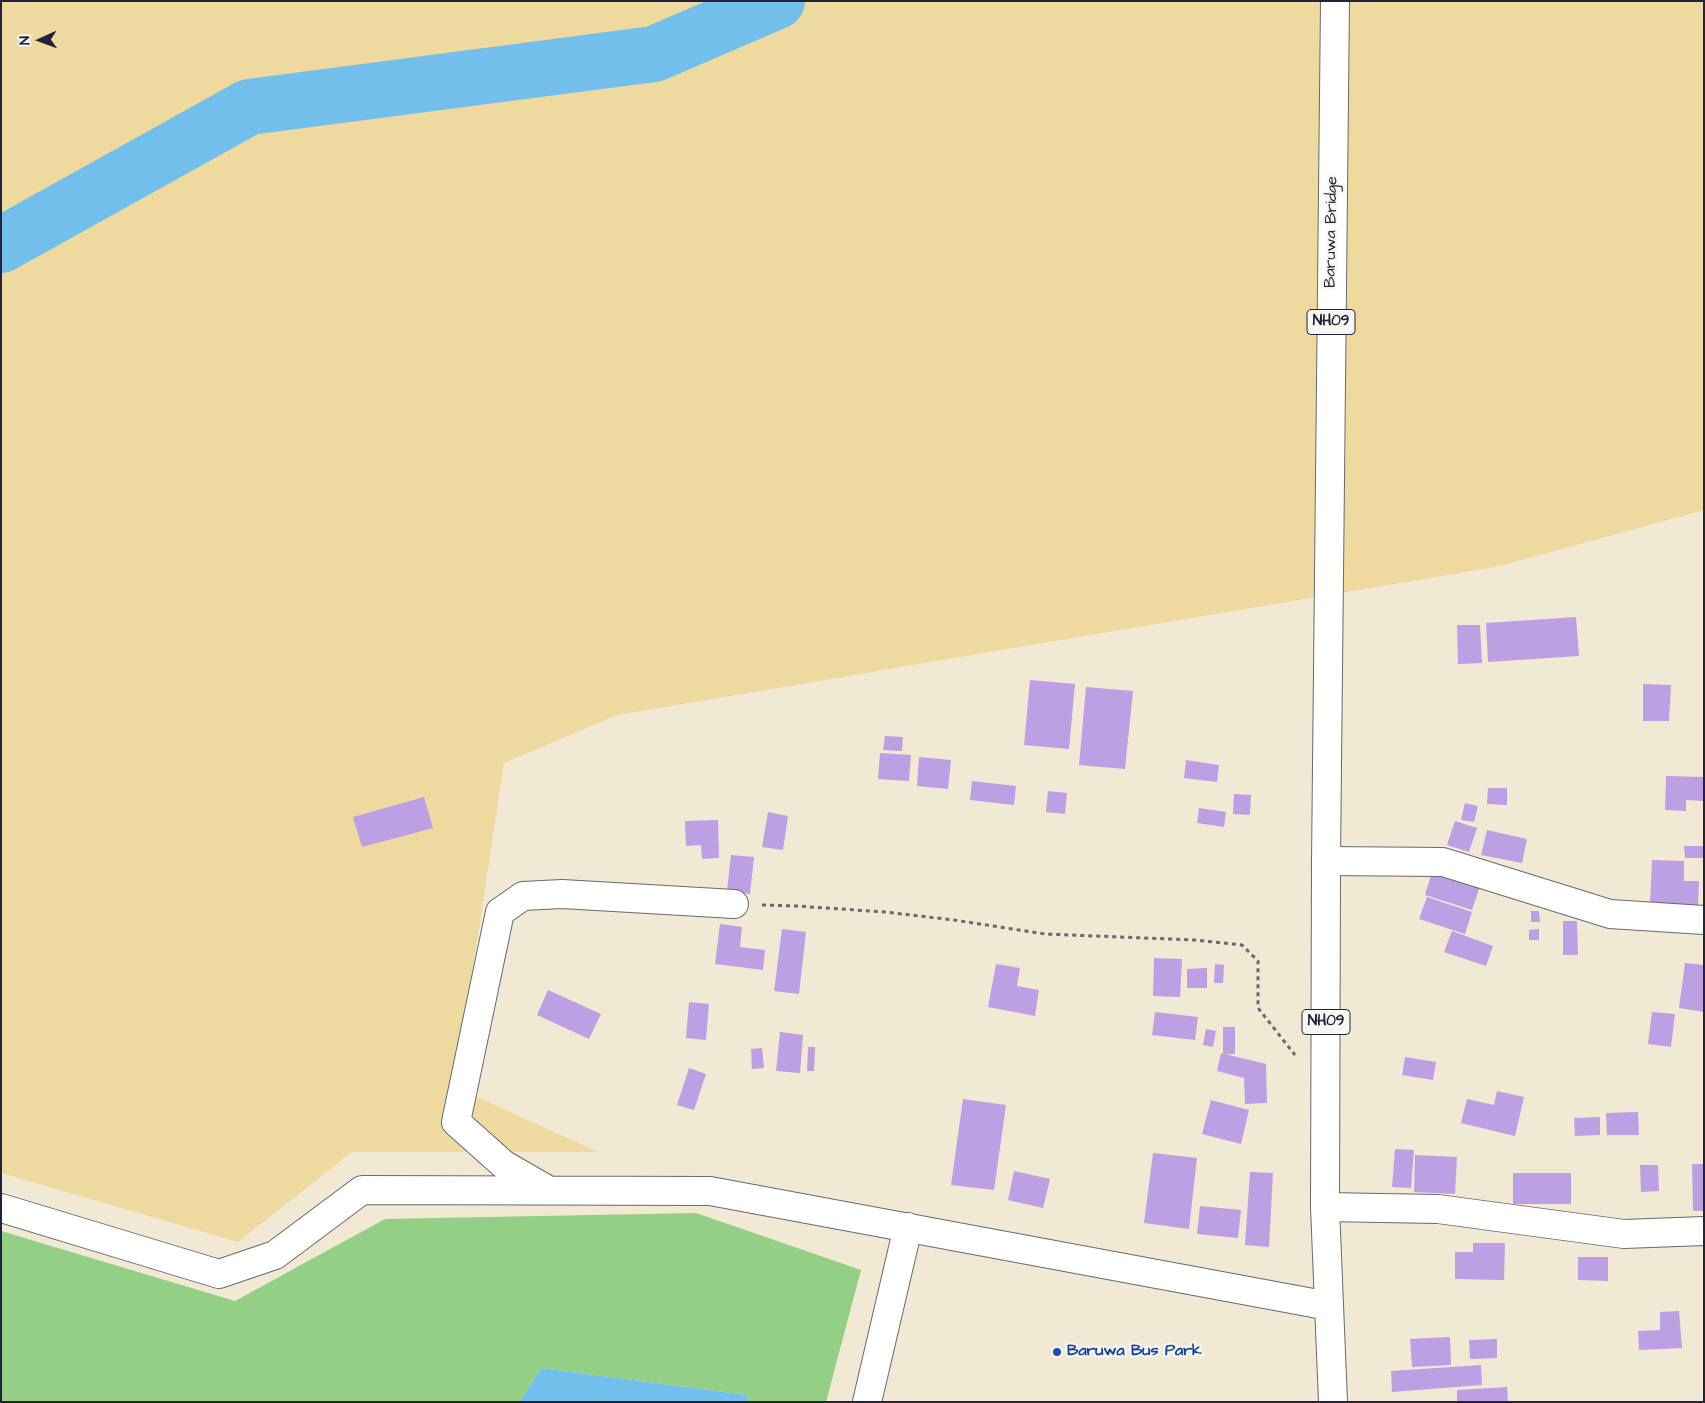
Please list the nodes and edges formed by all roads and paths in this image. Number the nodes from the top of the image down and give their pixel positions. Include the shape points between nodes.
1 (1335, 1) edge
2 (1326, 860) junction
3 (734, 904) joint
4 (1704, 920) edge
5 (1296, 1056) dead end
6 (549, 1190) junction
7 (1326, 1207) junction
8 (1, 1208) edge
9 (908, 1227) junction
10 (1704, 1231) edge
11 (1330, 1306) junction
12 (867, 1402) edge
13 (1333, 1402) edge

1 - 2 street, Baruwa Bridge / NH09
2 - 4 street via 1443,862 1610,914
2 - 7 street, NH09
3 - 5 path via 885,912 1045,934 1242,945 1258,962 1258,1008
3 - 6 street via 562,894 523,896 500,912 456,1122 503,1164
6 - 8 street via 362,1190 275,1255 219,1274
6 - 9 street via 710,1191
7 - 10 street via 1438,1209 1624,1234
7 - 11 street, NH09
9 - 11 street
9 - 12 street
11 - 13 street, NH09

